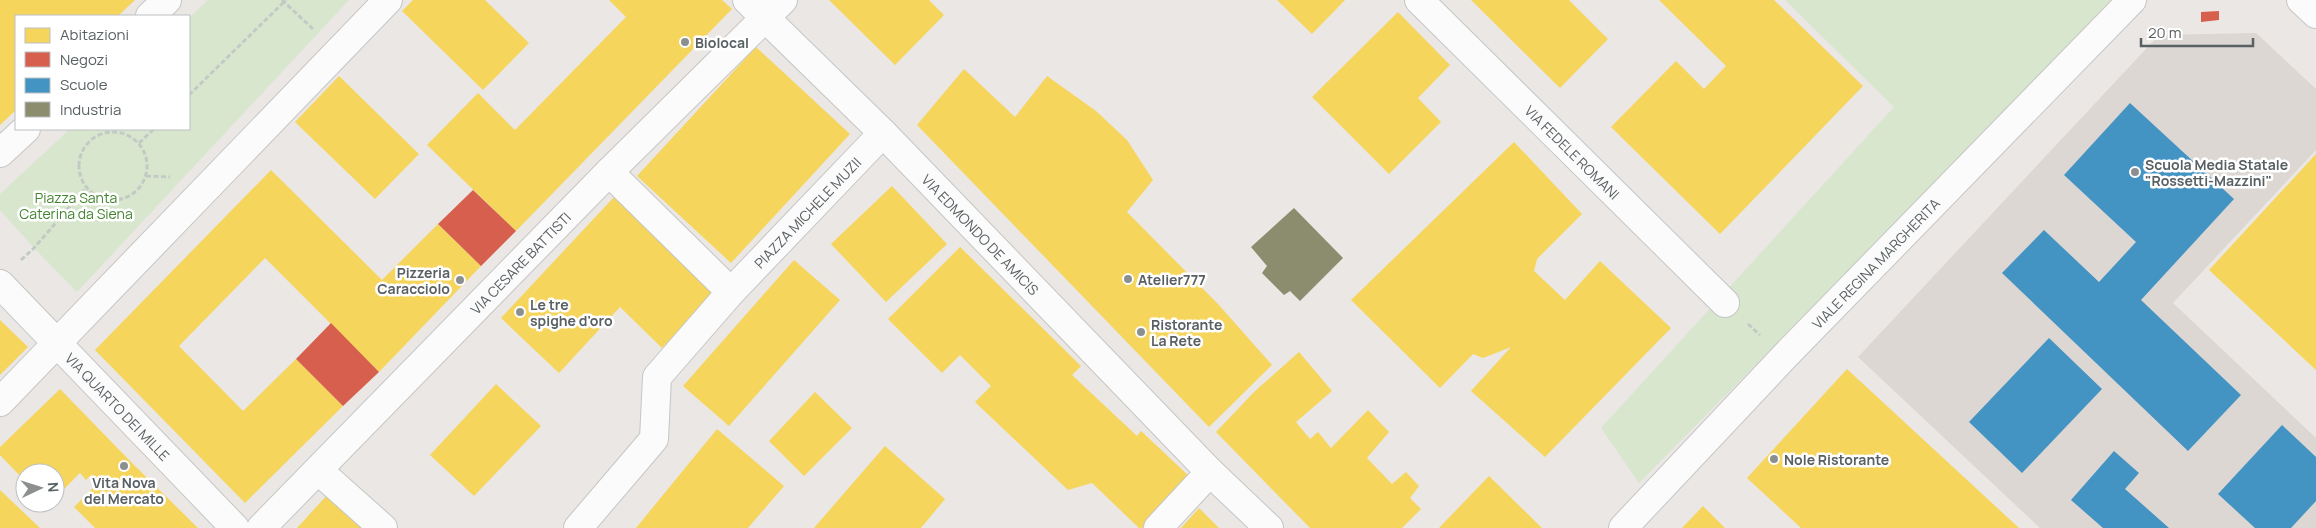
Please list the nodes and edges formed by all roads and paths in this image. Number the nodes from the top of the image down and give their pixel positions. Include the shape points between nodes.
1 (167, 0) edge
2 (388, 0) edge
3 (1419, 0) edge
4 (2132, 0) edge
5 (2301, 0) edge
6 (284, 1) edge
7 (765, 6) edge
8 (2316, 14) edge
9 (151, 15) edge
10 (317, 33) dead end
11 (190, 94) edge
12 (25, 130) edge
13 (108, 130) edge
14 (153, 130) edge
15 (883, 133) junction
16 (139, 143) junction
17 (0, 153) edge
18 (609, 172) junction
19 (86, 188) junction
20 (34, 248) dead end
21 (0, 284) edge
22 (731, 292) junction
23 (1726, 303) joint
24 (55, 343) junction
25 (1784, 357) junction
26 (0, 402) edge
27 (319, 471) junction
28 (1210, 472) junction
29 (235, 528) edge
30 (261, 528) edge
31 (383, 528) edge
32 (578, 528) edge
33 (1158, 528) edge
34 (1269, 528) edge
35 (1623, 528) edge

1 - 9 street
2 - 24 street
3 - 23 street, VIA FEDELE ROMANI
4 - 25 street, VIALE REGINA MARGHERITA
5 - 8 street
6 - 10 path
6 - 11 path
7 - 15 street, VIA EDMONDO DE AMICIS
7 - 18 street, VIA CESARE BATTISTI
12 - 17 street
13 - 16 path via 130,136
13 - 19 path via 97,135 82,150 78,172
14 - 16 path
15 - 22 street, PIAZZA MICHELE MUZII
15 - 28 street, VIA EDMONDO DE AMICIS
16 - 19 path via 145,153 146,176 132,195 110,201 98,198
18 - 22 street
18 - 27 street, VIA CESARE BATTISTI
19 - 20 path
21 - 24 street, VIA QUARTO DEI MILLE
22 - 32 street, PIAZZA MICHELE MUZII via 657,377 654,439
23 - 25 path
24 - 26 street
24 - 29 street, VIA QUARTO DEI MILLE
25 - 35 street, VIALE REGINA MARGHERITA
27 - 30 street, VIA CESARE BATTISTI
27 - 31 street
28 - 33 street
28 - 34 street, VIA EDMONDO DE AMICIS

